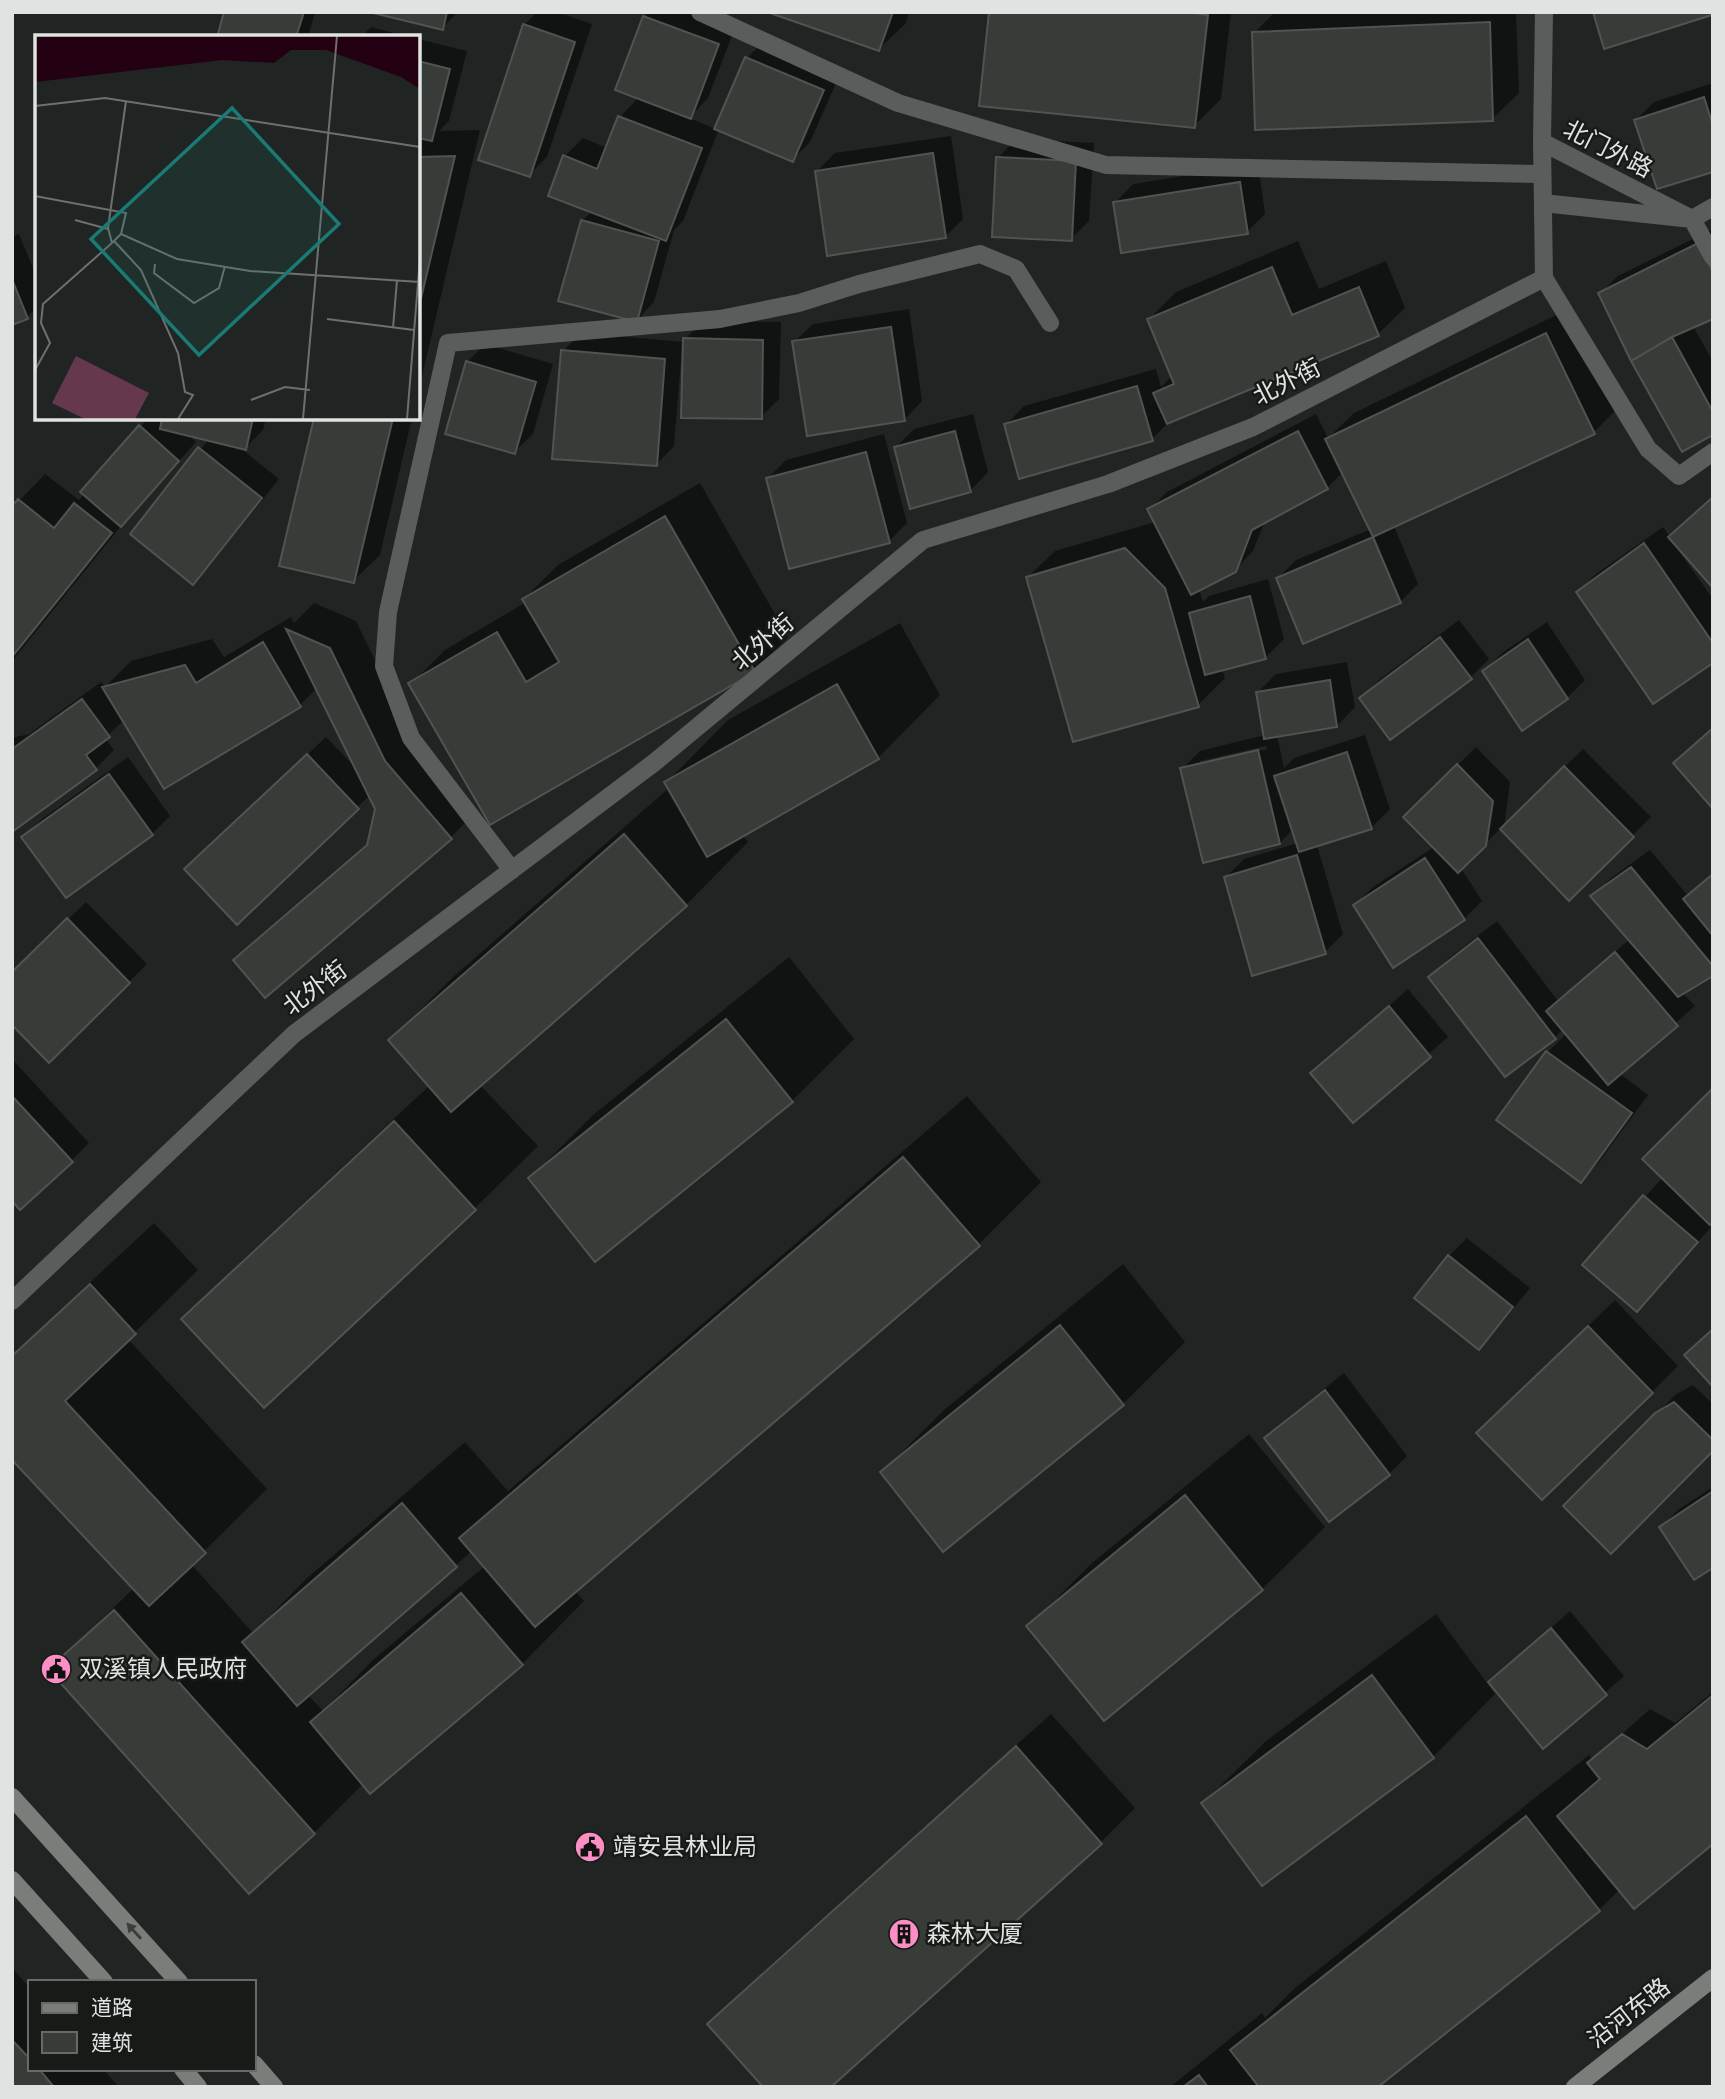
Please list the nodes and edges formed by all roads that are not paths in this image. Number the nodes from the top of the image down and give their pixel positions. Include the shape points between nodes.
1 (700, 12) edge
2 (1544, 12) edge
3 (1542, 142) junction
4 (1542, 174) junction
5 (1544, 203) junction
6 (1713, 206) edge
7 (1692, 219) junction
8 (1713, 257) edge
9 (1544, 278) junction
10 (1050, 323) dead end
11 (1713, 452) edge
12 (512, 870) junction
13 (12, 1301) edge
14 (12, 1797) edge
15 (12, 1880) edge
16 (1713, 1978) edge
17 (102, 1980) edge
18 (177, 1980) edge
19 (256, 2066) edge
20 (185, 2071) edge
21 (198, 2087) edge
22 (274, 2087) edge
23 (1575, 2087) edge

1 - 4 street via 898,103 1106,165
2 - 3 street, 北门外路
3 - 4 street
3 - 7 street, 北门外路
4 - 5 street
5 - 7 street
5 - 9 street
6 - 7 street
7 - 8 street
9 - 11 street via 1647,449 1679,476
9 - 12 street, 北外街 via 1253,427 1108,484 923,540 655,762
10 - 12 street via 1016,269 981,254 799,303 720,319 448,343 388,612 384,666 411,738
12 - 13 street, 北外街 via 293,1034
18 -> 14 main road
15 - 17 main road
16 - 23 main road, 沿河东路
19 - 22 main road
20 - 21 main road

